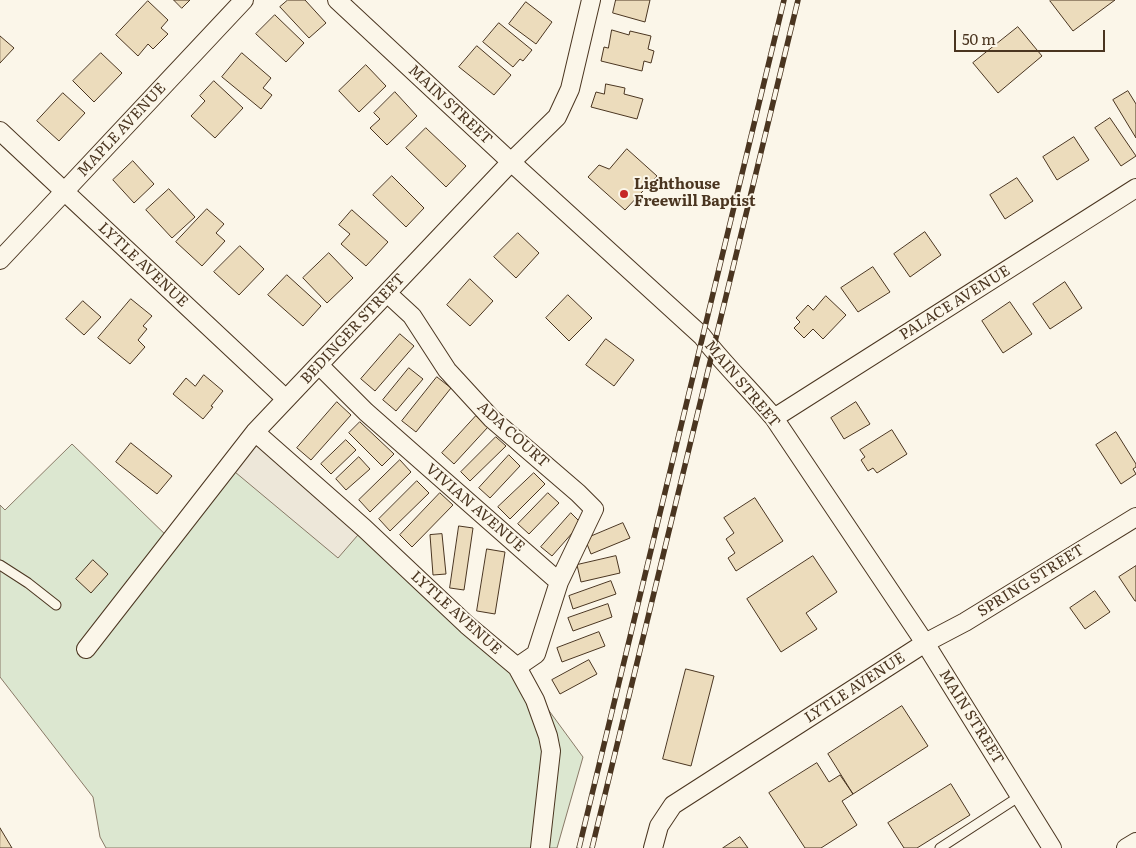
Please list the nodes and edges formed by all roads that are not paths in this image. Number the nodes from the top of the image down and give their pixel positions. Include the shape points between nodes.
1 (244, 0) edge
2 (338, 0) edge
3 (591, 0) edge
4 (0, 131) edge
5 (511, 162) junction
6 (1136, 188) edge
7 (65, 192) junction
8 (0, 260) edge
9 (387, 293) junction
10 (319, 365) junction
11 (286, 400) junction
12 (774, 418) junction
13 (256, 432) junction
14 (1136, 517) edge
15 (0, 565) edge
16 (559, 582) junction
17 (56, 605) dead end
18 (925, 643) junction
19 (86, 649) dead end
20 (516, 667) junction
21 (1020, 796) junction
22 (1136, 842) edge
23 (540, 848) edge
24 (653, 848) edge
25 (940, 848) edge
26 (1052, 848) edge
27 (1126, 848) edge

1 - 7 street, MAPLE AVENUE
2 - 5 street, MAIN STREET
3 - 5 street, BEDINGER STREET via 570,89 556,116
4 - 7 street, LYTLE AVENUE
5 - 9 street, BEDINGER STREET
5 - 12 street, MAIN STREET via 702,336
6 - 12 street, PALACE AVENUE
7 - 8 street, MAPLE AVENUE
7 - 11 street, LYTLE AVENUE
9 - 10 street, BEDINGER STREET
9 - 16 street, ADA COURT via 412,316 447,370 492,419 594,509
10 - 11 street, BEDINGER STREET
10 - 16 street, VIVIAN AVENUE via 366,412
11 - 13 street, BEDINGER STREET
12 - 18 street, MAIN STREET
13 - 19 street, BEDINGER STREET
13 - 20 street, LYTLE AVENUE
14 - 18 street, SPRING STREET
15 - 17 lane
16 - 20 street via 536,654
18 - 21 street, MAIN STREET
18 - 24 street, LYTLE AVENUE via 673,806 659,826
20 - 23 street, LYTLE AVENUE via 535,700 550,744
21 - 25 lane
21 - 26 street, MAIN STREET
22 - 27 street

